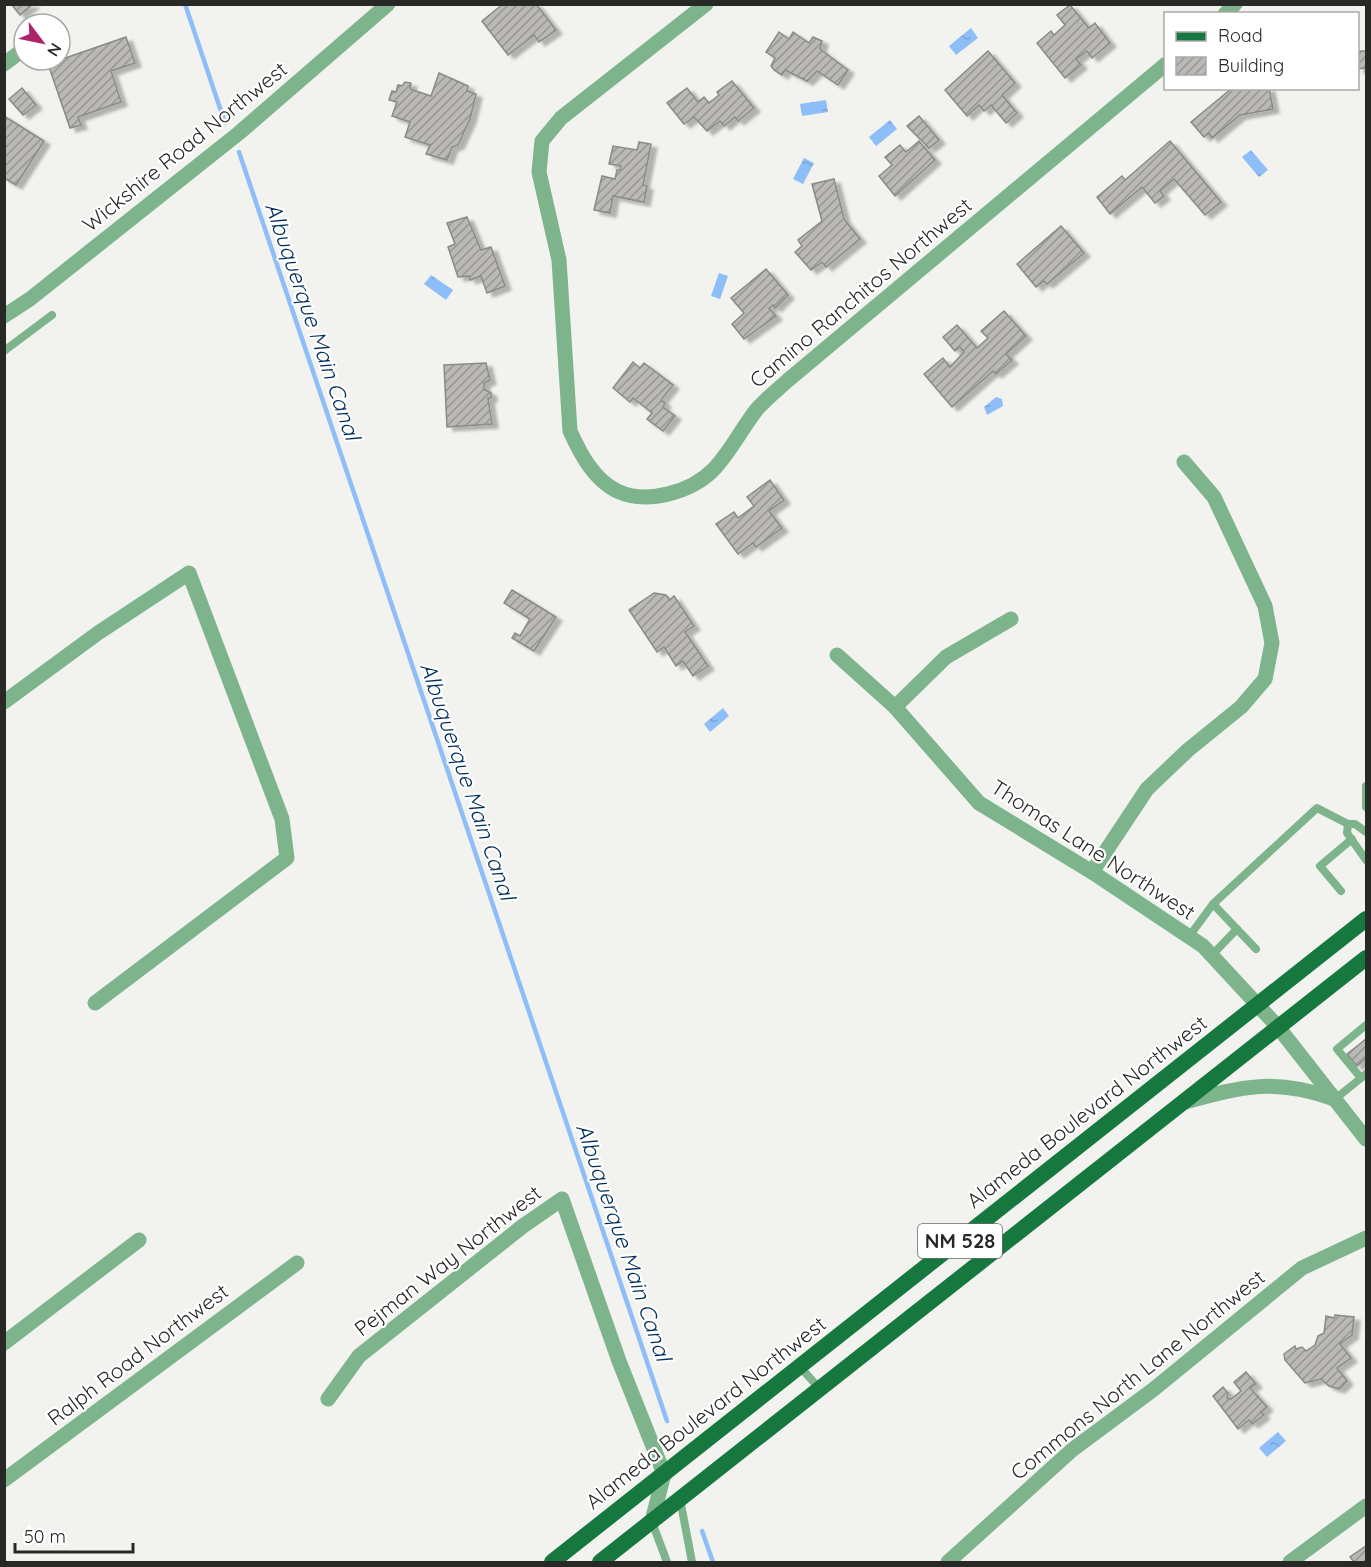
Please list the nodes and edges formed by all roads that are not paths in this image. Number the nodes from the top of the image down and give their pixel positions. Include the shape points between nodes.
1 (388, 4) edge
2 (706, 4) edge
3 (1164, 66) edge
4 (52, 315) dead end
5 (4, 316) edge
6 (4, 351) edge
7 (1184, 462) dead end
8 (1011, 620) dead end
9 (837, 655) dead end
10 (4, 702) edge
11 (895, 707) junction
12 (1366, 786) edge
13 (1366, 807) edge
14 (1348, 824) junction
15 (1366, 832) edge
16 (1352, 839) junction
17 (1366, 860) edge
18 (1092, 872) junction
19 (1341, 891) dead end
20 (1213, 904) junction
21 (1366, 919) edge
22 (1237, 929) junction
23 (1188, 938) junction
24 (1256, 949) dead end
25 (1212, 955) junction
26 (1366, 958) edge
27 (96, 1003) dead end
28 (1259, 1005) junction
29 (1366, 1025) edge
30 (1278, 1027) junction
31 (1364, 1076) edge
32 (1335, 1099) junction
33 (1182, 1103) junction
34 (1366, 1139) edge
35 (1366, 1238) edge
36 (139, 1240) dead end
37 (297, 1263) dead end
38 (4, 1343) edge
39 (800, 1367) junction
40 (820, 1389) junction
41 (328, 1400) dead end
42 (664, 1474) junction
43 (4, 1480) edge
44 (680, 1499) junction
45 (1366, 1506) edge
46 (652, 1521) junction
47 (552, 1563) edge
48 (600, 1563) edge
49 (667, 1563) edge
50 (692, 1563) edge
51 (948, 1563) edge
52 (1290, 1563) edge

1 - 5 street, Wickshire Road Northwest via 239,133
2 - 3 street, Camino Ranchitos Northwest via 561,118 542,141 539,172 559,260 570,431 580,455 598,477 617,491 641,495 663,495 692,485 714,469 759,408 787,381
4 - 6 lane
7 - 18 street via 1214,497 1265,606 1272,643 1265,679 1241,707 1146,789
8 - 11 street via 946,657
9 - 11 street, Thomas Lane Northwest
10 - 27 street via 189,573 282,819 287,858
11 - 18 street, Thomas Lane Northwest via 979,803
12 - 13 lane
14 - 15 lane
14 - 16 lane via 1347,833
14 - 20 lane via 1317,808
16 - 17 lane
16 - 19 lane via 1320,866
18 - 23 street, Thomas Lane Northwest
20 - 22 lane
20 - 23 lane
21 - 28 main road, Alameda Boulevard Northwest / NM 528
22 - 24 lane
22 - 25 lane
23 - 25 street, Thomas Lane Northwest
25 - 28 street, Thomas Lane Northwest
26 - 30 main road, NM 528
28 - 30 street, Thomas Lane Northwest
28 - 39 main road, Alameda Boulevard Northwest / NM 528
29 - 31 lane via 1337,1049
30 - 32 street, Thomas Lane Northwest
30 - 33 main road, NM 528
31 - 32 lane
32 - 33 street via 1303,1088 1252,1085
32 - 34 street, Thomas Lane Northwest
33 - 40 main road, NM 528
35 - 51 street, Commons North Lane Northwest via 1302,1268 1154,1389 1072,1450
36 - 38 street
37 - 43 street, Ralph Road Northwest
39 - 40 lane
39 - 42 main road, Alameda Boulevard Northwest / NM 528
40 - 44 main road, NM 528
41 - 42 street, Pejman Way Northwest via 359,1356 562,1199
42 - 46 street
42 - 47 main road, Alameda Boulevard Northwest / NM 528
44 - 46 main road, NM 528
44 - 50 lane
45 - 52 street
46 - 48 main road, NM 528
46 - 49 lane

